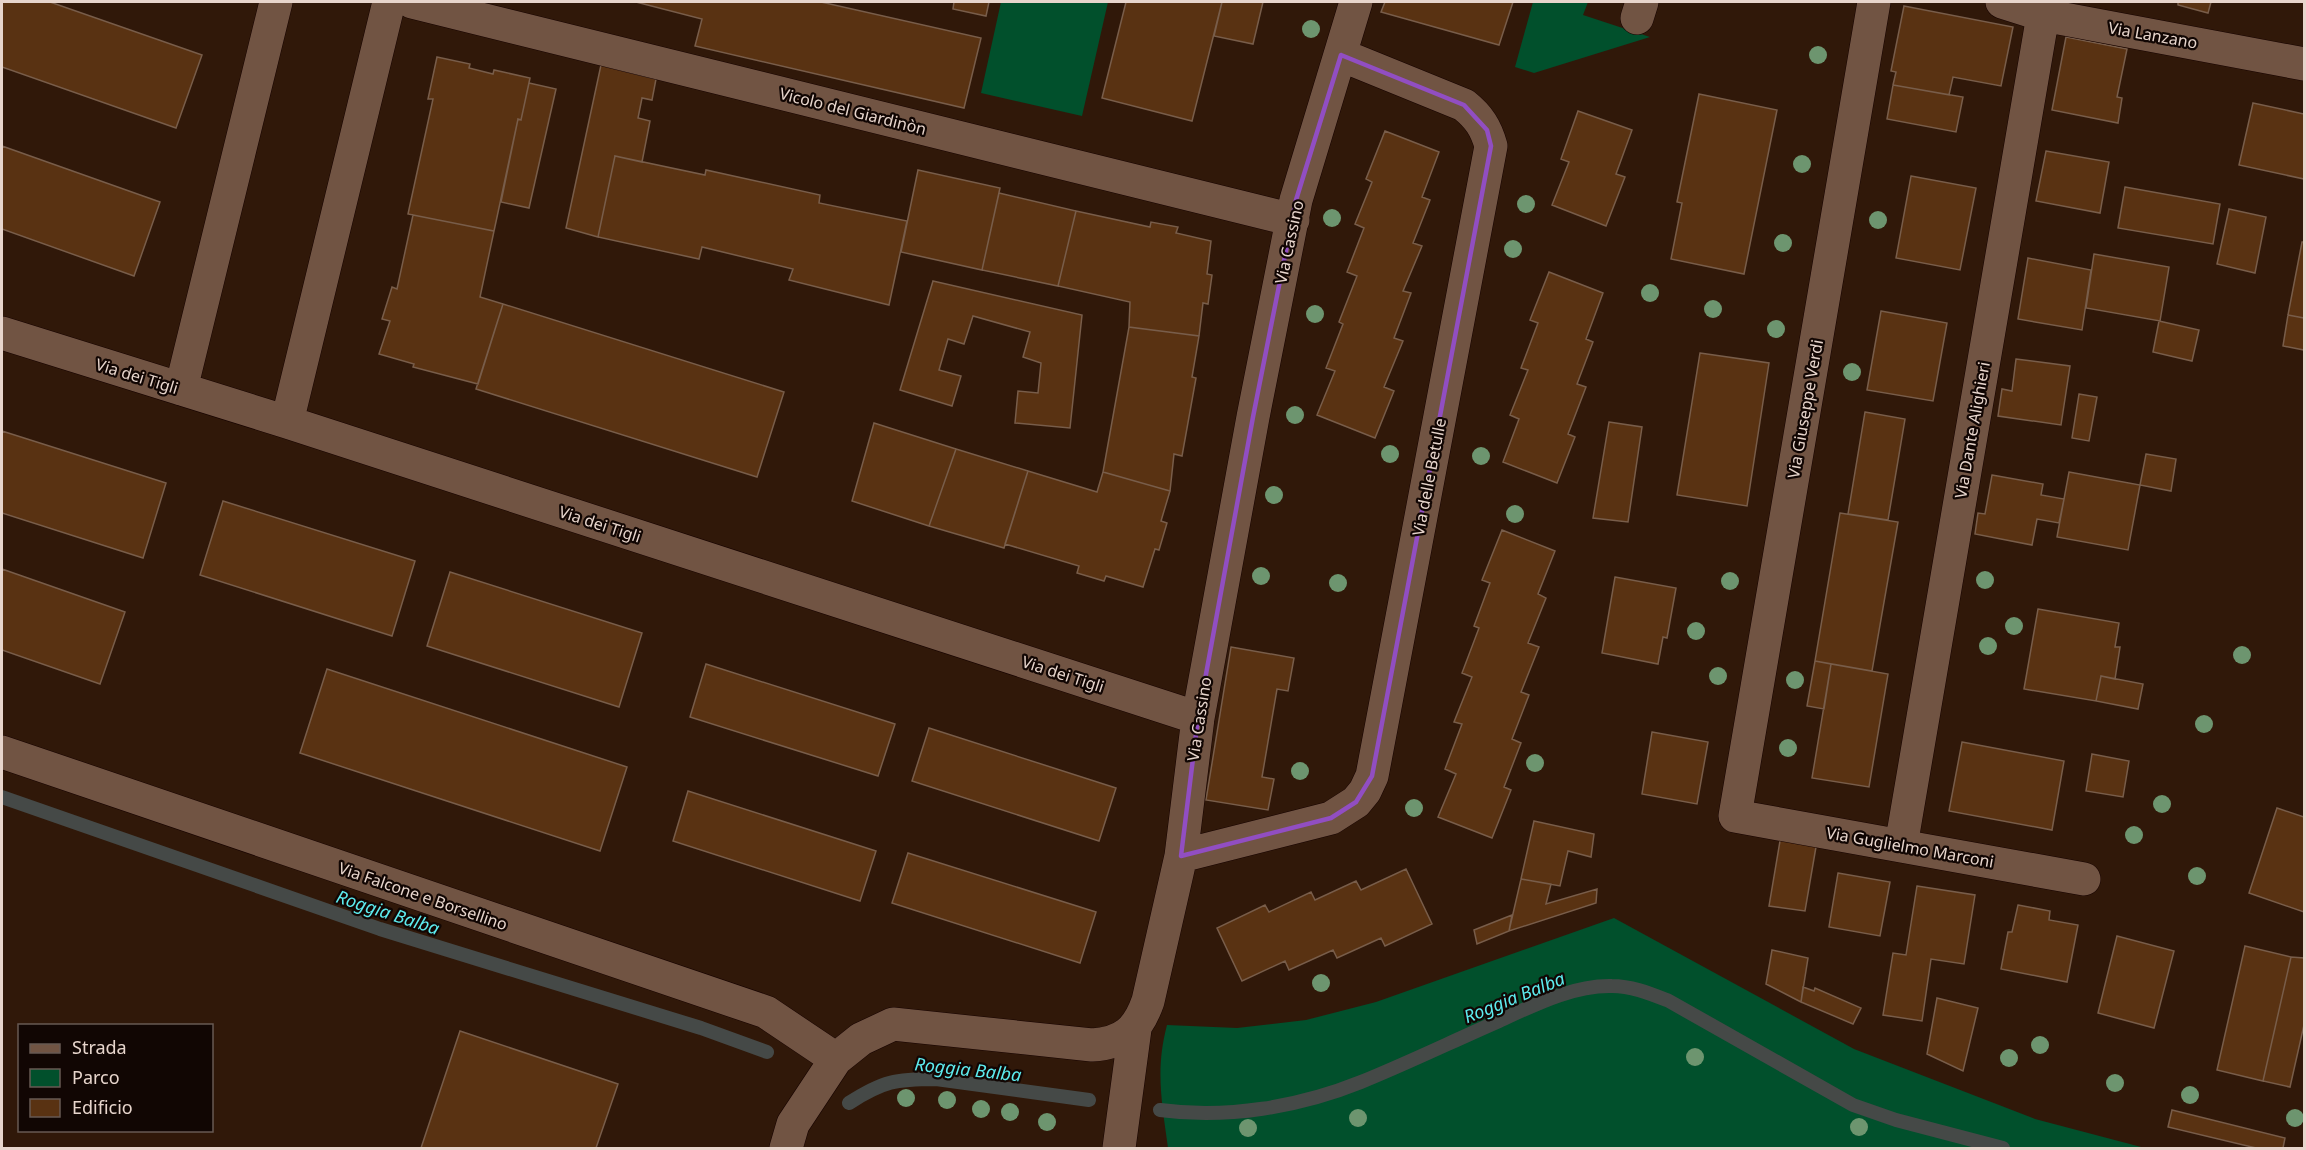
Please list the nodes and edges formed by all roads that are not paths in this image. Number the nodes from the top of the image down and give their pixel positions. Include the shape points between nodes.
1 (276, 2) edge
2 (388, 2) edge
3 (412, 2) edge
4 (1356, 2) edge
5 (1874, 2) edge
6 (2002, 2) edge
7 (2043, 15) junction
8 (1341, 55) junction
9 (2304, 64) edge
10 (1293, 220) junction
11 (2, 333) edge
12 (181, 389) junction
13 (287, 422) junction
14 (1198, 718) junction
15 (2, 752) edge
16 (1735, 816) joint
17 (1901, 846) junction
18 (1181, 856) junction
19 (2084, 879) dead end
20 (1135, 1029) junction
21 (836, 1059) junction
22 (786, 1149) edge
23 (1119, 1149) edge

1 - 12 street
2 - 13 street
3 - 10 street, Vicolo del Giardinòn
4 - 8 street, Via Cassino
5 - 16 street, Via Giuseppe Verdi
6 - 7 street, Via Lanzano
7 - 9 street, Via Lanzano
7 - 17 street, Via Dante Alighieri
8 - 10 street, Via Cassino
8 - 18 street, Via delle Betulle via 1464,105 1487,130 1491,146 1372,776 1356,802 1331,818
10 - 14 street, Via Cassino
11 - 12 street, Via dei Tigli
12 - 13 street, Via dei Tigli
13 - 14 street, Via dei Tigli
14 - 18 street, Via Cassino
15 - 21 street, Via Falcone e Borsellino via 766,1012
16 - 17 street, Via Guglielmo Marconi
17 - 19 street, Via Guglielmo Marconi
18 - 20 street, Via Cassino via 1148,1000
20 - 21 street via 1107,1044 1092,1045 893,1024 861,1039
20 - 23 street, Via Cassino
21 - 22 street via 793,1124

